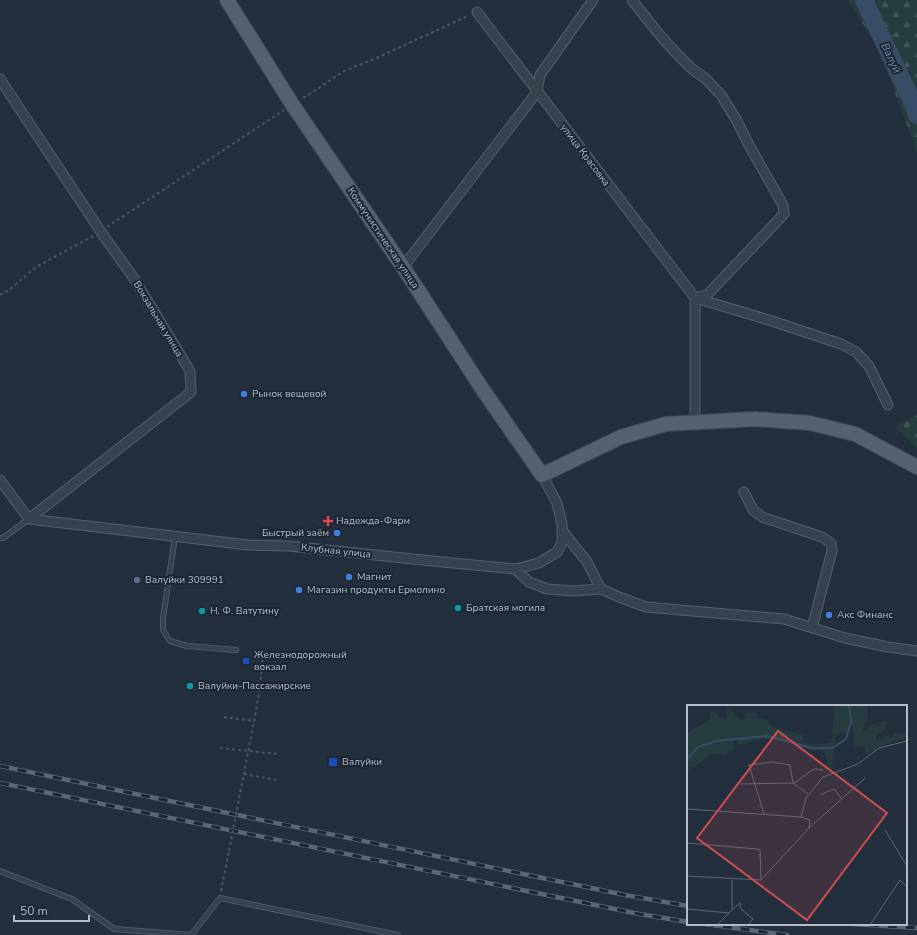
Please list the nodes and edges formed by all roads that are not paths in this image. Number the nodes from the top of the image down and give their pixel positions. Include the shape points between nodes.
1 (227, 0) edge
2 (593, 0) edge
3 (632, 0) edge
4 (477, 12) dead end
5 (0, 79) edge
6 (537, 92) junction
7 (403, 267) junction
8 (695, 298) junction
9 (888, 404) dead end
10 (695, 423) junction
11 (917, 467) edge
12 (542, 475) junction
13 (0, 480) edge
14 (744, 492) dead end
15 (29, 519) junction
16 (562, 530) junction
17 (175, 536) junction
18 (0, 538) edge
19 (515, 569) junction
20 (601, 589) junction
21 (812, 628) junction
22 (236, 650) dead end
23 (917, 651) edge
24 (0, 871) edge
25 (398, 935) edge

1 - 7 main road, Коммунистическая улица via 292,104
2 - 6 street via 540,75
3 - 8 street via 676,53 721,95 783,205 784,214 722,280 707,295
4 - 6 street, улица Красовка
5 - 15 street, Вокзальная улица via 135,280 190,371 191,392
6 - 7 street
6 - 8 street, улица Красовка
7 - 12 main road, Коммунистическая улица
8 - 9 street via 841,344 856,352 869,366
8 - 10 street
10 - 11 main road via 755,420 810,423 855,434
10 - 12 main road via 666,424 621,437
12 - 16 street, Клубная улица via 557,503
13 - 15 street
14 - 21 street via 753,510 762,518 822,537 831,543 832,551
15 - 17 street, Клубная улица
15 - 18 lane
16 - 19 street, Клубная улица via 562,544 557,552 539,563
16 - 20 street via 587,562
17 - 19 street, Клубная улица
17 - 22 lane via 163,630 170,641 187,646
19 - 20 street via 530,582 547,589
20 - 21 street via 646,607 784,619
21 - 23 street via 844,638
24 - 25 lane via 72,899 114,929 191,935 220,898

